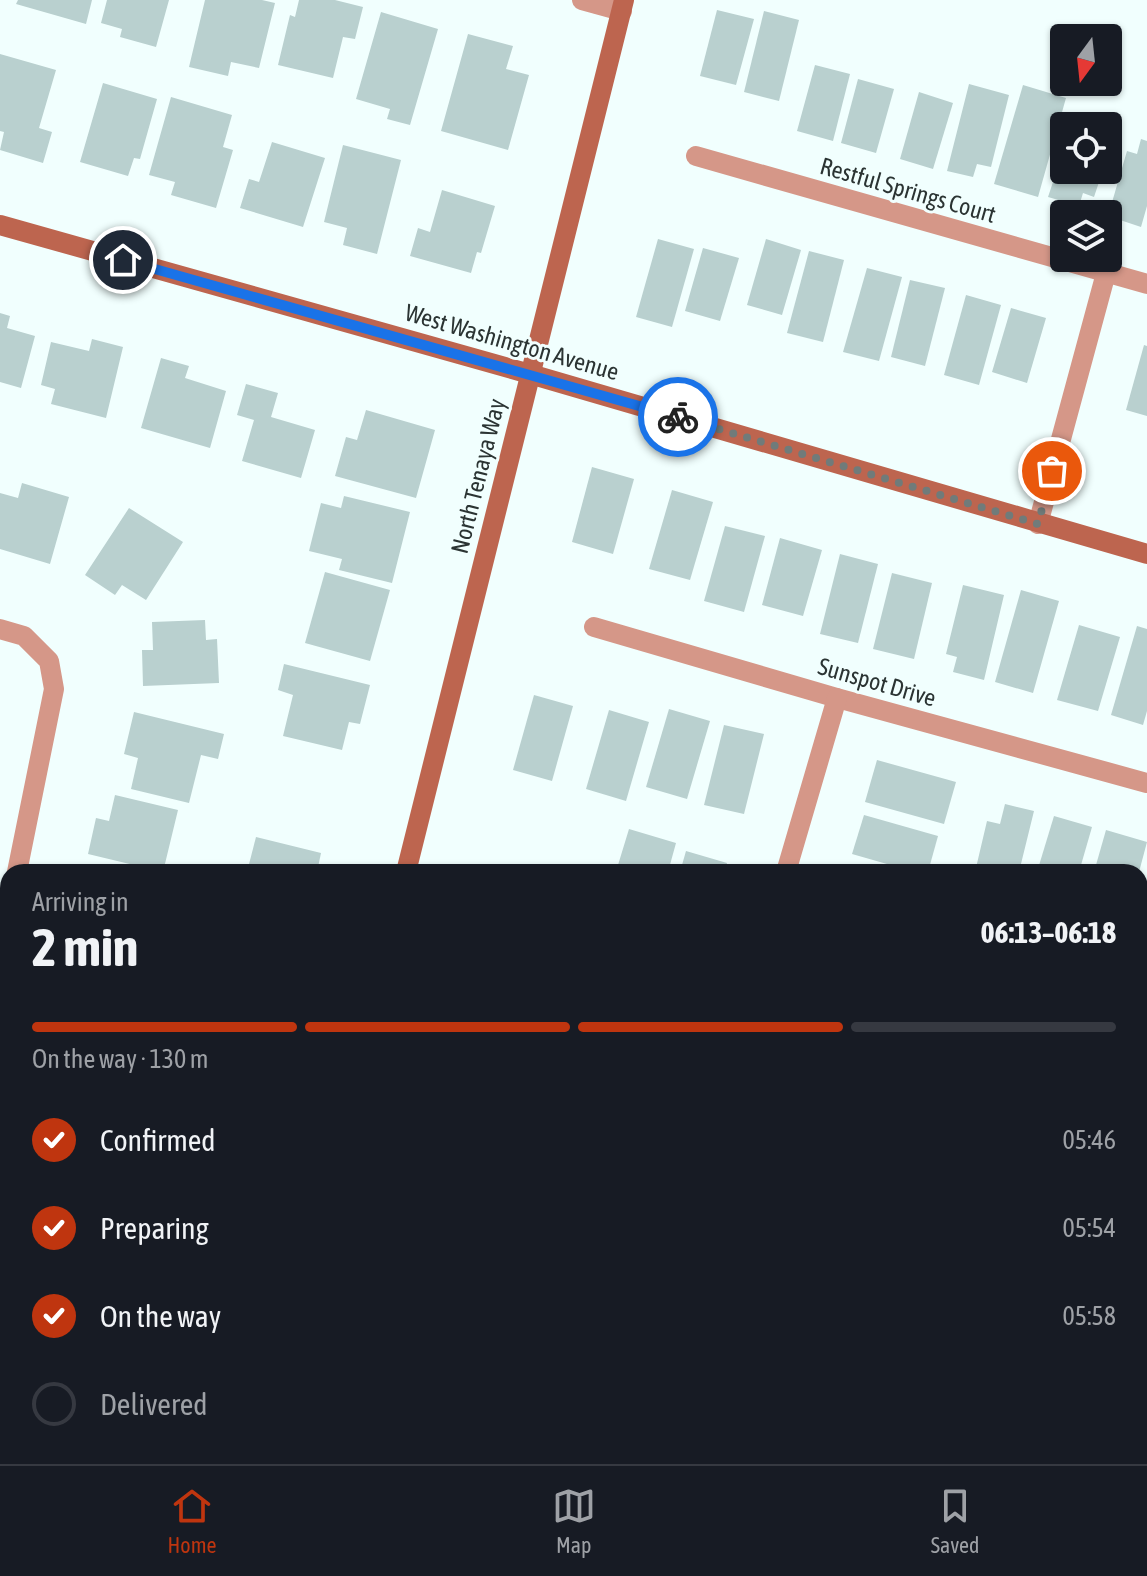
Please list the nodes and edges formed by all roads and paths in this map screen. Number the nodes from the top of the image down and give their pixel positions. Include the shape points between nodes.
1 (582, 0) edge
2 (623, 6) edge
3 (696, 156) dead end
4 (0, 225) edge
5 (1106, 273) junction
6 (1147, 284) edge
7 (530, 374) junction
8 (1038, 524) junction
9 (1147, 554) edge
10 (594, 627) dead end
11 (0, 629) edge
12 (837, 698) junction
13 (1147, 783) edge
14 (19, 864) edge
15 (408, 864) edge
16 (788, 864) edge

1 - 2 street
2 - 7 main road, North Tenaya Way
3 - 5 street, Restful Springs Court
4 - 7 main road, West Washington Avenue
5 - 6 street, Restful Springs Court
5 - 8 street
7 - 8 main road, West Washington Avenue
7 - 15 main road, North Tenaya Way
8 - 9 main road, West Washington Avenue
10 - 12 street, Sunspot Drive
11 - 14 street via 24,636 49,661 54,689
12 - 13 street, Sunspot Drive
12 - 16 street

